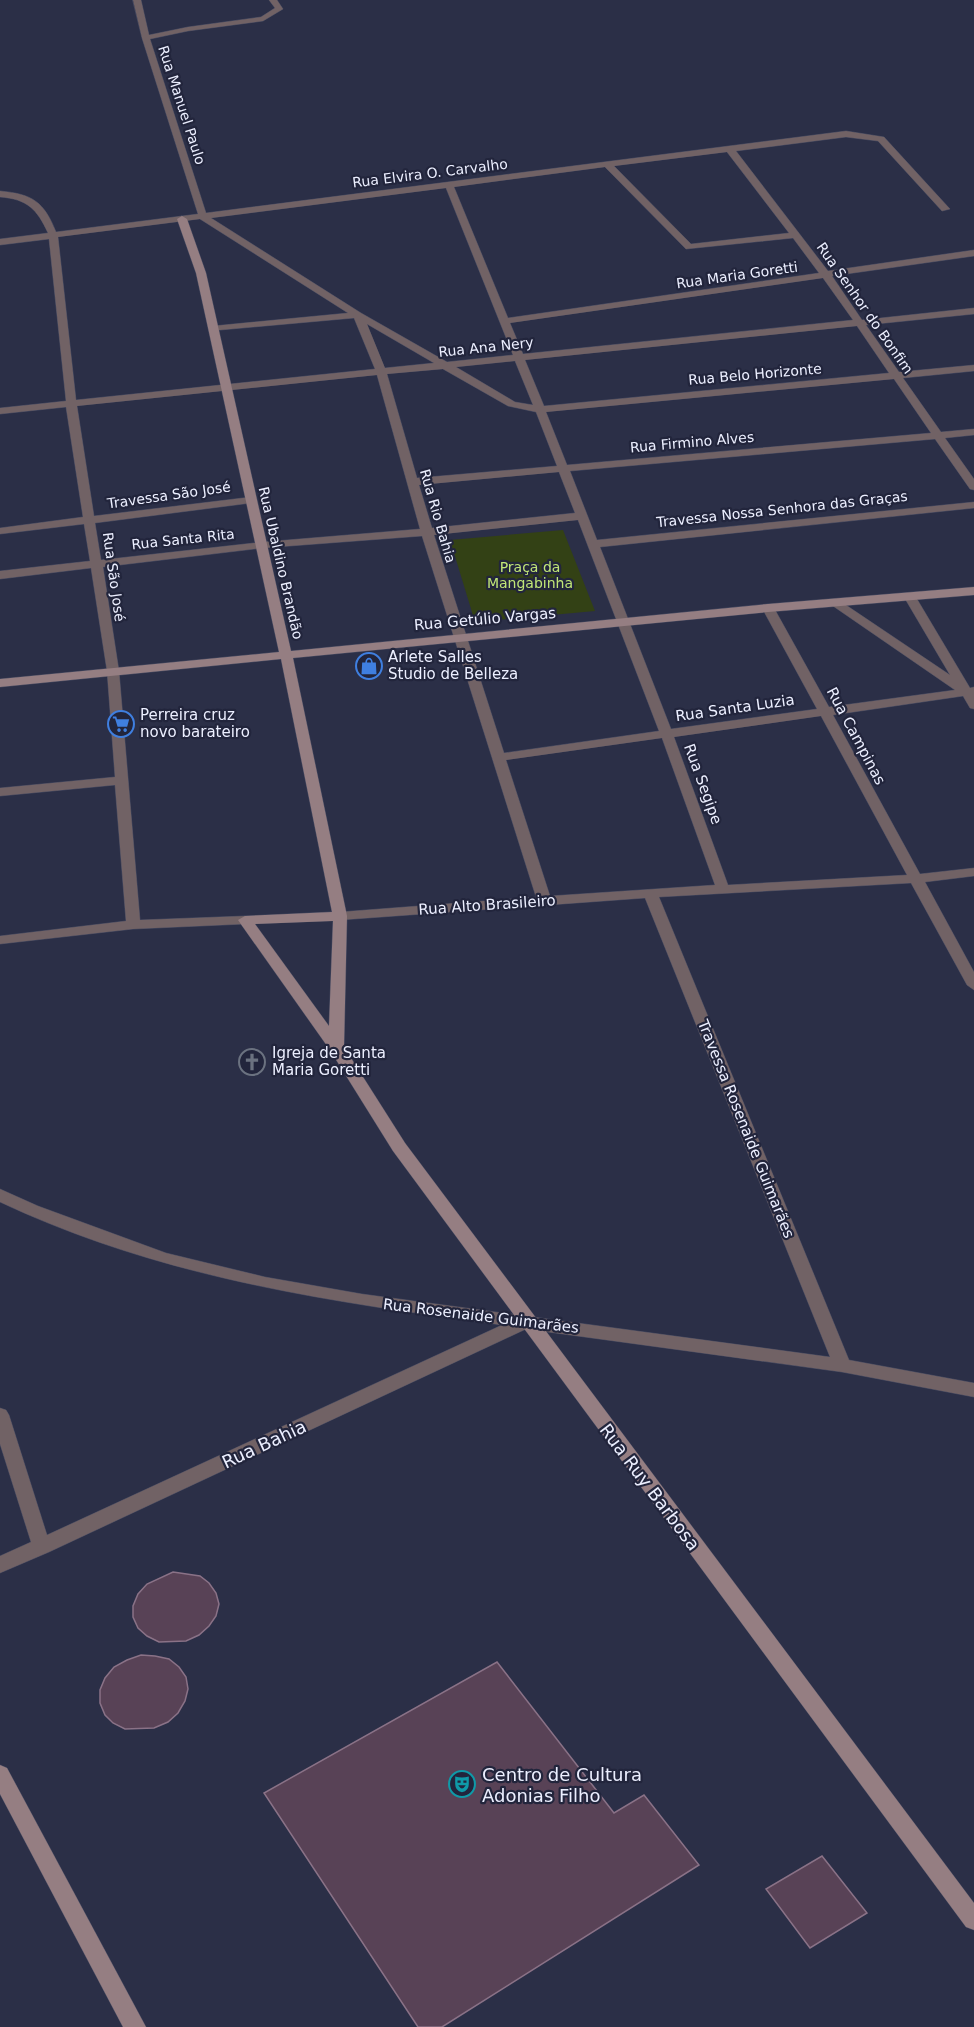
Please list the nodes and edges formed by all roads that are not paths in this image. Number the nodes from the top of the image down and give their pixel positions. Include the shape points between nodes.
1 (137, 0) edge
2 (273, 0) edge
3 (146, 38) junction
4 (729, 148) junction
5 (607, 164) junction
6 (449, 184) junction
7 (0, 195) edge
8 (945, 209) dead end
9 (203, 217) junction
10 (182, 219) junction
11 (53, 235) junction
12 (796, 235) junction
13 (0, 242) edge
14 (974, 253) edge
15 (827, 276) junction
16 (974, 311) edge
17 (358, 315) junction
18 (504, 321) junction
19 (861, 323) junction
20 (213, 329) junction
21 (518, 358) junction
22 (443, 365) junction
23 (974, 368) edge
24 (381, 371) junction
25 (897, 376) junction
26 (226, 387) junction
27 (71, 403) junction
28 (539, 410) junction
29 (0, 411) edge
30 (974, 432) edge
31 (939, 435) junction
32 (563, 468) junction
33 (413, 482) junction
34 (974, 487) edge
35 (251, 500) junction
36 (974, 505) edge
37 (582, 516) junction
38 (91, 521) junction
39 (0, 531) edge
40 (427, 532) junction
41 (593, 544) junction
42 (262, 545) junction
43 (95, 564) junction
44 (0, 575) edge
45 (974, 591) edge
46 (910, 597) junction
47 (837, 603) junction
48 (768, 608) junction
49 (625, 623) junction
50 (460, 638) junction
51 (286, 655) junction
52 (113, 671) junction
53 (0, 683) edge
54 (972, 694) edge
55 (974, 705) edge
56 (825, 712) junction
57 (668, 734) junction
58 (500, 758) junction
59 (122, 780) junction
60 (0, 792) edge
61 (974, 872) edge
62 (915, 879) junction
63 (723, 889) junction
64 (650, 893) junction
65 (544, 900) junction
66 (340, 916) junction
67 (245, 920) junction
68 (133, 925) junction
69 (0, 940) edge
70 (974, 985) edge
71 (336, 1047) junction
72 (0, 1196) edge
73 (526, 1321) junction
74 (842, 1365) junction
75 (974, 1390) edge
76 (0, 1416) edge
77 (42, 1547) junction
78 (0, 1565) edge
79 (0, 1774) edge
80 (974, 1920) edge
81 (135, 2027) edge

1 - 3 street, Rua Manuel Paulo
2 - 3 street via 279,9 263,19
3 - 9 street, Rua Manuel Paulo
4 - 5 street, Rua Elvira O. Carvalho
4 - 8 street, Rua Elvira O. Carvalho via 846,134 880,139
4 - 12 street, Rua Senhor do Bonfim
5 - 6 street, Rua Elvira O. Carvalho
5 - 12 street via 689,247
6 - 9 street, Rua Elvira O. Carvalho
6 - 18 street, Rua Segipe
7 - 11 street, Rua São José via 17,196 39,205
9 - 10 street, Rua Elvira O. Carvalho
9 - 17 street
10 - 11 street, Rua Elvira O. Carvalho
10 - 20 street, Rua Ubaldino Brandão via 201,273
11 - 13 street, Rua Elvira O. Carvalho
11 - 27 street, Rua São José
12 - 15 street, Rua Senhor do Bonfim
14 - 15 street, Rua Maria Goretti
15 - 18 street, Rua Maria Goretti
15 - 19 street, Rua Senhor do Bonfim
16 - 19 street, Rua Ana Nery
17 - 20 street
17 - 22 street, Rua Belo Horizonte
17 - 24 street, Rua Rio Bahia
18 - 21 street, Rua Segipe
19 - 21 street, Rua Ana Nery
19 - 25 street, Rua Senhor do Bonfim
20 - 26 street, Rua Ubaldino Brandão
21 - 22 street, Rua Ana Nery
21 - 28 street, Rua Segipe
22 - 24 street, Rua Ana Nery
22 - 28 street, Rua Belo Horizonte via 512,404
23 - 25 street, Rua Belo Horizonte
24 - 26 street, Rua Ana Nery
24 - 33 street, Rua Rio Bahia
25 - 28 street, Rua Belo Horizonte
25 - 31 street, Rua Senhor do Bonfim
26 - 27 street, Rua Ana Nery
26 - 35 street, Rua Ubaldino Brandão
27 - 29 street, Rua Ana Nery
27 - 38 street, Rua São José
28 - 32 street, Rua Segipe
30 - 31 street, Rua Firmino Alves
31 - 32 street, Rua Firmino Alves
31 - 34 street, Rua Senhor do Bonfim
32 - 33 street, Rua Firmino Alves
32 - 37 street, Rua Segipe
33 - 40 street, Rua Rio Bahia
35 - 38 street, Travessa São José
35 - 42 street, Rua Ubaldino Brandão
36 - 41 street, Travessa Nossa Senhora das Graças
37 - 40 street, Rua Santa Rita
37 - 41 street, Rua Segipe
38 - 39 street, Travessa São José
38 - 43 street, Rua São José
40 - 42 street, Rua Santa Rita
40 - 50 street, Rua Rio Bahia
41 - 49 street, Rua Segipe
42 - 43 street, Rua Santa Rita
42 - 51 street, Rua Ubaldino Brandão
43 - 44 street, Rua Santa Rita
43 - 52 street, Rua São José
45 - 46 street, Rua Getúlio Vargas
46 - 47 street, Rua Getúlio Vargas
46 - 54 street
47 - 48 street, Rua Getúlio Vargas
47 - 54 street
48 - 49 street, Rua Getúlio Vargas
48 - 56 street, Rua Campinas
49 - 50 street, Rua Getúlio Vargas
49 - 57 street, Rua Segipe
50 - 51 street, Rua Getúlio Vargas
50 - 58 street, Rua Rio Bahia
51 - 52 street, Rua Getúlio Vargas
51 - 66 street, Rua Ubaldino Brandão
52 - 53 street, Rua Getúlio Vargas
52 - 59 street, Rua São José
54 - 55 street
54 - 56 street, Rua Santa Luzia
56 - 57 street, Rua Santa Luzia
56 - 62 street, Rua Campinas
57 - 58 street, Rua Santa Luzia
57 - 63 street, Rua Segipe
58 - 65 street, Rua Rio Bahia
59 - 60 street
59 - 68 street, Rua São José
61 - 62 street, Rua Alto Brasileiro
62 - 63 street, Rua Alto Brasileiro
62 - 70 street, Rua Campinas
63 - 64 street, Rua Alto Brasileiro
64 - 65 street, Rua Alto Brasileiro
64 - 74 street, Travessa Rosenaide Guimarães
65 - 66 street, Rua Alto Brasileiro
66 - 67 street, Rua Alto Brasileiro
66 - 71 street
67 - 68 street, Rua Alto Brasileiro
67 - 71 street, Rua Ruy Barbosa
68 - 69 street, Rua Alto Brasileiro
71 - 73 street, Rua Ruy Barbosa via 399,1147
72 - 73 street, Rua Rosenaide Guimarães via 174,1261 265,1283
73 - 74 street, Rua Rosenaide Guimarães
73 - 77 street, Rua Bahia
73 - 80 street, Rua Ruy Barbosa
74 - 75 street, Rua Rosenaide Guimarães
76 - 77 street
77 - 78 street, Rua Bahia
79 - 81 street

